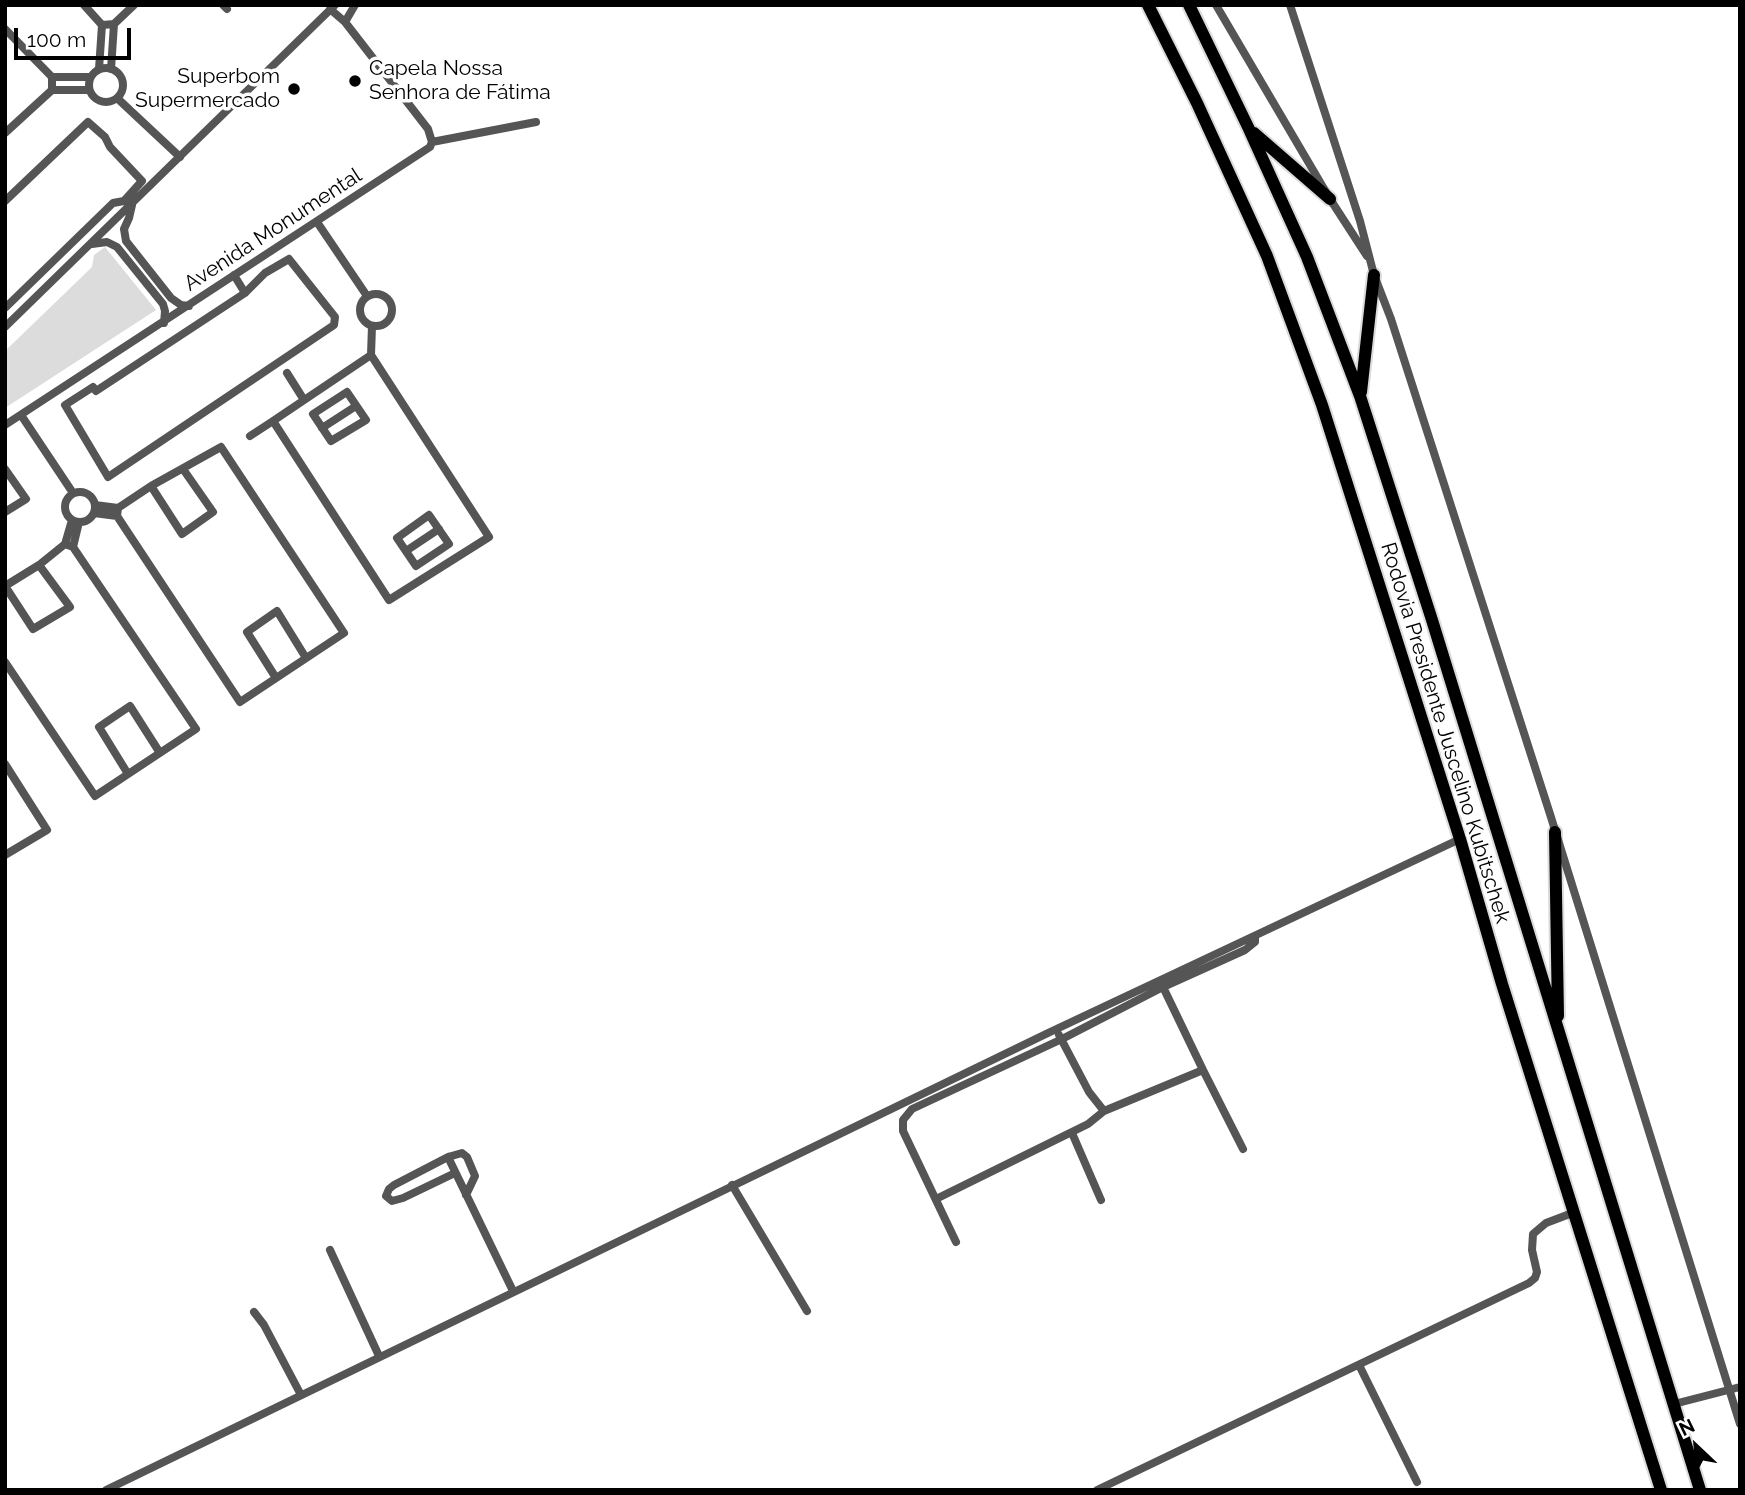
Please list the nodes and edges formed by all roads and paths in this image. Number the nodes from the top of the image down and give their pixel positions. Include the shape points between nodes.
1 (83, 5) edge
2 (134, 5) edge
3 (355, 5) edge
4 (1147, 5) edge
5 (1189, 5) edge
6 (1216, 5) edge
7 (1290, 5) edge
8 (333, 7) edge
9 (345, 22) junction
10 (114, 24) junction
11 (102, 25) junction
12 (5, 29) edge
13 (111, 68) junction
14 (99, 69) junction
15 (52, 77) junction
16 (90, 77) junction
17 (52, 90) junction
18 (89, 90) junction
19 (117, 97) junction
20 (536, 122) dead end
21 (1250, 129) junction
22 (5, 133) edge
23 (432, 142) junction
24 (180, 157) junction
25 (1330, 199) junction
26 (5, 201) edge
27 (132, 205) junction
28 (317, 222) junction
29 (92, 244) junction
30 (1370, 261) junction
31 (46, 268) junction
32 (234, 275) junction
33 (1374, 275) junction
34 (36, 278) junction
35 (56, 278) junction
36 (46, 288) junction
37 (245, 292) junction
38 (367, 296) junction
39 (190, 306) junction
40 (5, 308) edge
41 (164, 323) junction
42 (372, 326) junction
43 (5, 327) edge
44 (371, 355) junction
45 (287, 373) dead end
46 (321, 389) junction
47 (1360, 396) junction
48 (304, 400) junction
49 (330, 402) junction
50 (356, 406) junction
51 (21, 415) junction
52 (273, 421) junction
53 (5, 425) edge
54 (323, 428) junction
55 (250, 436) dead end
56 (5, 469) edge
57 (183, 469) junction
58 (151, 486) junction
59 (73, 493) junction
60 (95, 509) junction
61 (5, 512) edge
62 (118, 512) junction
63 (76, 521) junction
64 (439, 529) junction
65 (69, 545) junction
66 (406, 551) junction
67 (431, 556) junction
68 (39, 565) junction
69 (439, 568) junction
70 (5, 586) edge
71 (306, 658) junction
72 (5, 662) edge
73 (276, 678) junction
74 (160, 752) junction
75 (5, 764) edge
76 (128, 774) junction
77 (1555, 832) junction
78 (1460, 839) junction
79 (5, 855) edge
80 (1255, 936) junction
81 (1163, 987) junction
82 (1056, 1029) junction
83 (1558, 1030) junction
84 (1062, 1039) junction
85 (1203, 1070) junction
86 (1104, 1111) junction
87 (1072, 1133) junction
88 (1242, 1150) dead end
89 (448, 1157) junction
90 (455, 1173) junction
91 (732, 1185) junction
92 (466, 1195) junction
93 (936, 1199) junction
94 (1101, 1200) dead end
95 (1575, 1212) junction
96 (956, 1242) dead end
97 (330, 1250) dead end
98 (513, 1291) junction
99 (807, 1311) dead end
100 (254, 1312) dead end
101 (379, 1356) junction
102 (1359, 1365) junction
103 (1740, 1387) edge
104 (1728, 1391) junction
105 (301, 1395) junction
106 (1674, 1404) junction
107 (1740, 1424) edge
108 (1418, 1482) dead end
109 (106, 1490) edge
110 (1097, 1490) edge
111 (1661, 1490) edge
112 (1700, 1490) edge

1 - 11 street
2 - 10 street
3 - 9 street
4 - 78 highway, Rodovia Presidente Juscelino Kubitschek via 1271,268 1322,405
5 - 21 highway, Rodovia Presidente Juscelino Kubitschek
6 - 25 street
7 - 30 street
8 - 9 street
8 - 24 street
9 - 23 street via 428,129
10 - 11 street
10 - 13 street
11 - 14 street
12 - 15 street
13 - 14 street
13 - 19 street via 123,85
14 - 16 street
15 - 16 street
15 - 17 street
16 - 18 street
17 - 18 street
17 - 22 street
18 - 19 street via 101,102
19 - 24 street
20 - 23 street
21 - 25 highway
21 - 47 highway, Rodovia Presidente Juscelino Kubitschek via 1307,257
23 - 28 street, Avenida Monumental
24 - 27 street
25 - 30 street
26 - 31 street via 88,122 141,179 127,198 113,202
27 - 29 street
27 - 39 street via 124,229 126,241 171,298
28 - 32 street, Avenida Monumental
28 - 38 street
29 - 35 street
29 - 41 street via 107,242 117,247 163,304
30 - 33 street
31 - 34 street
31 - 35 street
32 - 37 street
32 - 39 street, Avenida Monumental
33 - 47 highway
33 - 77 street
34 - 36 street
34 - 40 street
35 - 36 street
36 - 43 street
37 - 37 street via 96,391 93,387 65,405 108,477 334,326 335,317 292,259 265,273
38 - 42 street via 360,313
38 - 42 street via 383,295 392,307 387,322
39 - 41 street, Avenida Monumental
41 - 51 street, Avenida Monumental
42 - 44 street
44 - 46 street
44 - 69 street via 489,537
45 - 48 street
46 - 48 street
46 - 49 street
47 - 83 highway, Rodovia Presidente Juscelino Kubitschek
48 - 52 street
49 - 50 street via 347,392
49 - 54 street via 313,414
50 - 54 street
50 - 54 street via 366,420 331,441
51 - 53 street, Avenida Monumental
51 - 59 street
52 - 55 street
52 - 69 street via 389,600
56 - 61 street via 26,499
57 - 58 street
57 - 58 street via 213,512 182,534
57 - 71 street via 221,447 344,633
58 - 62 street
59 - 60 street via 91,496
59 - 63 street via 64,510
60 - 62 street
60 - 63 street via 84,522
62 - 73 street via 240,702
63 - 65 street
64 - 66 street
64 - 66 street via 429,515 397,538
64 - 67 street via 449,544
65 - 68 street
65 - 74 street via 196,729
66 - 67 street via 415,566
67 - 69 street
68 - 70 street
68 - 70 street via 70,607 33,629
71 - 73 street
71 - 73 street via 277,611 247,632
72 - 76 street via 95,796
74 - 76 street
74 - 76 street via 130,706 99,727
75 - 79 street via 47,830
77 - 83 highway
77 - 104 street
78 - 80 street
78 - 95 highway, Rodovia Presidente Juscelino Kubitschek
80 - 81 street via 1245,950
80 - 82 street
81 - 84 street
81 - 85 street
82 - 84 street
82 - 91 street
83 - 106 highway, Rodovia Presidente Juscelino Kubitschek
84 - 86 street via 1088,1091
84 - 93 street via 905,1114 903,1131
85 - 86 street
85 - 88 street
86 - 87 street
87 - 93 street
87 - 94 street
89 - 90 street
89 - 90 street via 394,1185 386,1196 396,1200
89 - 92 street via 462,1153 467,1157 475,1176
90 - 92 street
91 - 98 street
91 - 99 street
92 - 98 street
93 - 96 street
95 - 102 street via 1546,1223 1533,1234 1537,1272 1529,1283
95 - 111 highway, Rodovia Presidente Juscelino Kubitschek
97 - 101 street
98 - 101 street
100 - 105 street
101 - 105 street
102 - 108 street
102 - 110 street
103 - 104 street
104 - 106 street
104 - 107 street
105 - 109 street
106 - 112 highway, Rodovia Presidente Juscelino Kubitschek

